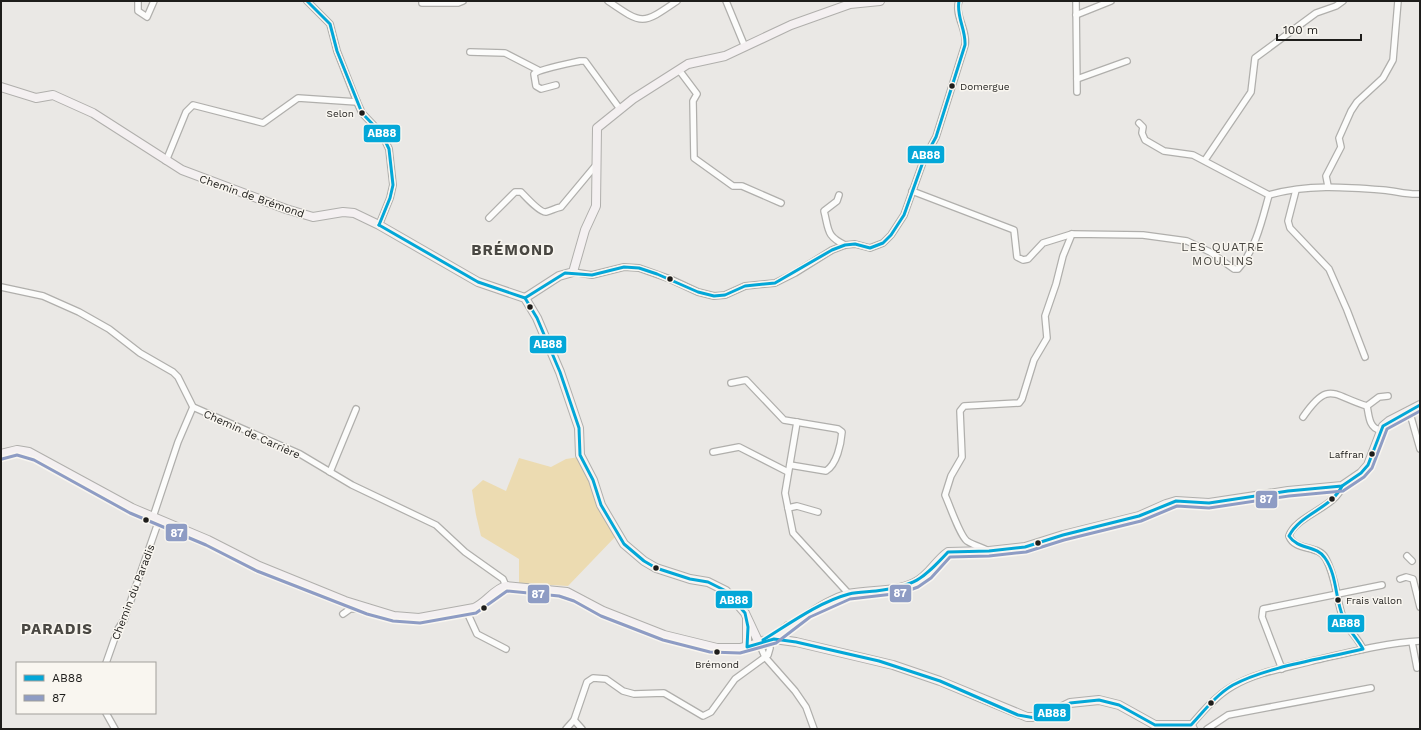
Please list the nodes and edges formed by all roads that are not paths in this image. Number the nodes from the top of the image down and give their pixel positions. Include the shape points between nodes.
1 (138, 1) edge
2 (154, 1) edge
3 (308, 1) edge
4 (463, 1) edge
5 (608, 1) edge
6 (677, 1) edge
7 (726, 1) edge
8 (880, 1) edge
9 (959, 1) edge
10 (1076, 1) edge
11 (1111, 1) edge
12 (1343, 1) edge
13 (1398, 1) edge
14 (422, 3) dead end
15 (1076, 15) junction
16 (745, 48) junction
17 (470, 52) dead end
18 (1127, 61) dead end
19 (538, 70) junction
20 (679, 70) junction
21 (1077, 79) junction
22 (556, 85) dead end
23 (1, 87) edge
24 (1077, 92) dead end
25 (356, 102) junction
26 (620, 109) junction
27 (1139, 124) dead end
28 (1205, 160) junction
29 (166, 161) junction
30 (596, 164) junction
31 (1328, 186) junction
32 (1296, 190) junction
33 (912, 191) junction
34 (1269, 194) junction
35 (1420, 194) edge
36 (839, 195) dead end
37 (781, 203) dead end
38 (489, 218) dead end
39 (379, 225) junction
40 (1072, 234) junction
41 (845, 245) junction
42 (573, 272) junction
43 (1, 287) edge
44 (525, 298) junction
45 (1365, 357) dead end
46 (731, 383) dead end
47 (1388, 396) dead end
48 (1420, 405) edge
49 (1367, 406) junction
50 (193, 407) junction
51 (356, 409) dead end
52 (1409, 410) junction
53 (1303, 417) dead end
54 (797, 422) junction
55 (1380, 430) junction
56 (1420, 449) edge
57 (713, 452) dead end
58 (1, 454) edge
59 (790, 465) junction
60 (330, 472) junction
61 (788, 472) junction
62 (1342, 486) junction
63 (788, 508) junction
64 (818, 512) dead end
65 (156, 519) junction
66 (988, 551) junction
67 (1407, 556) dead end
68 (1412, 561) dead end
69 (1400, 579) dead end
70 (1382, 585) dead end
71 (506, 586) junction
72 (849, 594) junction
73 (1337, 594) junction
74 (345, 601) junction
75 (1420, 607) edge
76 (368, 609) junction
77 (466, 610) junction
78 (745, 613) junction
79 (770, 638) junction
80 (1420, 641) edge
81 (1412, 642) junction
82 (747, 647) junction
83 (506, 649) dead end
84 (1363, 649) junction
85 (765, 657) junction
86 (106, 662) edge
87 (1417, 668) dead end
88 (1282, 669) junction
89 (1371, 688) dead end
90 (107, 714) edge
91 (574, 720) junction
92 (1192, 727) edge
93 (115, 729) edge
94 (566, 729) edge
95 (582, 729) edge
96 (814, 729) edge
97 (1207, 729) edge

1 - 2 street via 138,11 147,17
3 - 25 street via 330,24
4 - 14 street
5 - 6 street via 638,19 652,19
7 - 16 street
8 - 16 street via 850,4 791,24
9 - 33 street via 957,7 966,43 936,137 924,158
10 - 15 street
11 - 15 street
12 - 28 street via 1316,13 1255,58 1251,92
13 - 31 street via 1391,64 1382,78 1357,102 1339,138 1341,147 1326,176
15 - 21 street
16 - 20 street via 725,56 688,64
17 - 19 street via 505,53
18 - 21 street
19 - 22 street via 534,74 536,86 541,89
19 - 26 street via 584,61
20 - 26 street
20 - 37 street via 697,94 693,101 694,158 733,186 742,186
21 - 24 street
23 - 29 street, Chemin de Brémond via 36,98 53,95 93,113
25 - 29 street via 298,98 262,123 193,105 186,112
25 - 39 street via 362,113 382,134 391,155 393,185
26 - 30 street via 597,128
27 - 28 street via 1143,127 1145,140 1164,151 1192,155
28 - 34 street via 1225,173
29 - 39 street, Chemin de Brémond via 189,173 305,215 313,217 349,212
30 - 38 street via 561,207 541,212 521,192 515,192
30 - 42 street via 596,206 585,230
31 - 32 street
31 - 35 street
32 - 34 street
32 - 45 street via 1288,221 1290,228 1329,269
33 - 40 street via 1014,230 1017,257 1022,260 1028,259 1044,243
33 - 41 street via 899,224 883,243 870,248 855,244
34 - 40 street via 1258,233 1247,258 1234,270 1210,252 1187,241 1143,235
36 - 41 street via 837,201 824,211 830,236
39 - 44 street, Chemin de Brémond via 478,282
40 - 66 street via 1045,316 1047,338 1034,360 1022,399 1019,403 964,406 960,411 962,457 951,476 945,495 959,532 966,540
41 - 42 street via 775,283 745,286 725,295 714,296 698,292 639,268 624,267 592,274
42 - 44 street via 559,276
43 - 50 street, Chemin de Carrière via 42,296 80,312 108,329 140,353 173,372
44 - 78 street via 555,359 579,428 580,455 594,480 601,505 624,544 656,568 715,584 726,591
46 - 54 street via 746,380 784,420
47 - 49 street via 1379,397
48 - 52 street
49 - 53 street via 1336,393 1326,394 1318,398
49 - 55 street via 1372,426
50 - 60 street, Chemin de Carrière via 300,454
50 - 65 street, Chemin du Paradis via 178,442
51 - 60 street
52 - 55 street via 1389,421
52 - 56 street
54 - 59 street
54 - 59 street via 838,429 842,435 835,463 826,471
55 - 62 street via 1368,465
57 - 61 street via 739,447
58 - 65 street via 17,450 36,455
59 - 61 street
60 - 71 street, Chemin de Carrière via 436,525 465,552 503,579
61 - 63 street via 785,493
62 - 66 street via 1209,503 1176,501 1139,516 1025,547
62 - 73 street via 1335,496 1294,528 1290,536 1295,544 1323,554 1327,559
63 - 64 street via 797,506
63 - 72 street via 793,533
65 - 74 street via 208,540 259,566
65 - 86 street, Chemin du Paradis via 124,620 118,629
66 - 72 street via 948,552 928,574 908,586
67 - 68 street
69 - 75 street via 1412,579
70 - 73 street
71 - 77 street via 482,605
71 - 82 street via 566,592 603,611 681,640 717,648
72 - 79 street via 821,606
73 - 84 street via 1343,617
73 - 88 street via 1263,609 1262,617
74 - 76 street
74 - 76 street via 343,614 354,608
76 - 77 street via 394,616 419,618
77 - 83 street via 477,634
78 - 79 street
78 - 82 street via 748,627
79 - 82 street
79 - 85 street
79 - 92 street via 796,642 913,672 974,694 1026,717 1042,717 1070,703 1099,700 1119,705 1155,725
80 - 81 street
81 - 84 street
81 - 87 street
84 - 88 street
85 - 91 street via 735,679 710,712 703,716 664,693 634,694 623,691 606,679 593,678 587,682
85 - 96 street via 806,707
88 - 92 street via 1255,676 1232,686 1206,708
89 - 97 street via 1228,715
90 - 93 street
91 - 94 street
91 - 95 street

